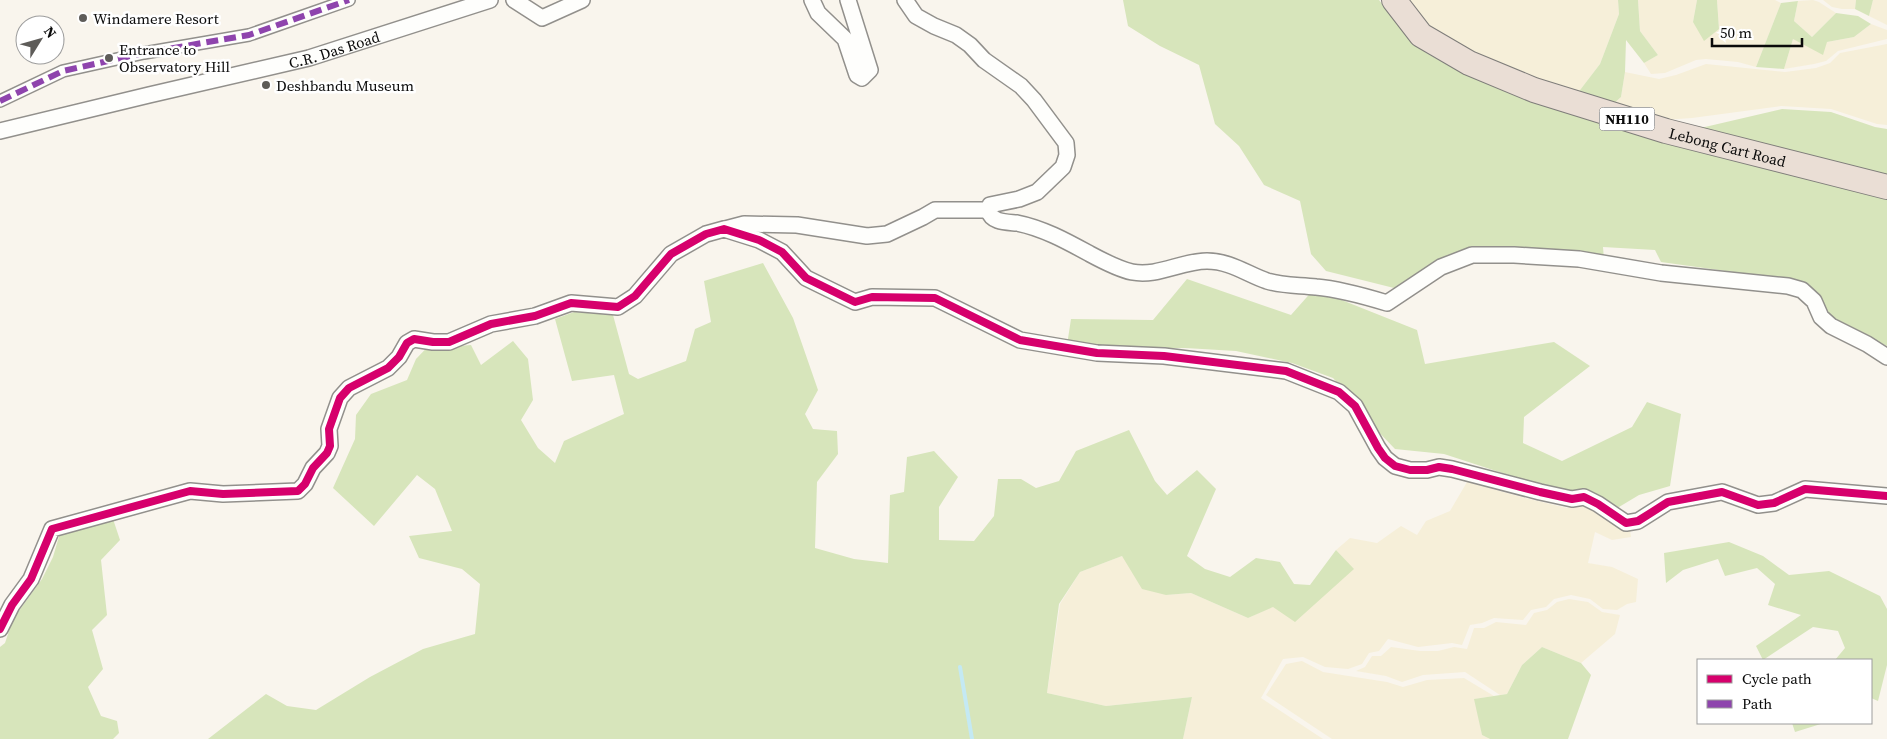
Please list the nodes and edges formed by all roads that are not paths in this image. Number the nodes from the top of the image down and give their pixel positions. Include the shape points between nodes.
1 (349, 0) edge
2 (490, 0) edge
3 (514, 0) edge
4 (582, 0) edge
5 (812, 0) edge
6 (848, 0) edge
7 (905, 0) edge
8 (1394, 0) edge
9 (0, 101) edge
10 (0, 131) edge
11 (1887, 187) edge
12 (988, 210) junction
13 (724, 229) junction
14 (1887, 357) edge
15 (1887, 496) edge
16 (0, 628) edge

1 - 9 street via 249,35 144,52 63,71
2 - 10 street, C.R. Das Road via 309,58
3 - 4 street via 542,18
5 - 6 street via 818,13 845,40 857,75 862,78 870,70
7 - 12 street via 916,16 956,35 1021,86 1066,143 1063,167 1037,192 1020,200 990,205
8 - 11 highway, Lebong Cart Road / NH110 via 1421,35 1469,63 1534,90 1666,131
12 - 13 street via 935,210 887,234 867,236 797,225 744,224
12 - 14 street via 994,219 1046,232 1131,272 1149,273 1208,261 1235,266 1266,281 1318,287 1387,303 1440,267 1472,255 1579,259 1661,273 1788,286 1802,290 1814,301 1821,317 1831,326
13 - 15 street via 759,240 782,252 806,278 855,302 872,297 935,298 1020,340 1097,353 1164,356 1286,371 1339,392 1355,406 1378,448 1395,466 1410,470 1452,469 1548,494 1572,499 1584,497 1626,523 1638,521 1668,502 1722,492 1758,505 1774,503 1806,489
13 - 16 street via 706,234 671,254 635,296 618,307 571,303 535,316 491,324 450,342 414,339 407,343 388,368 349,388 340,398 329,430 327,453 298,491 223,494 190,490 52,529 31,580

